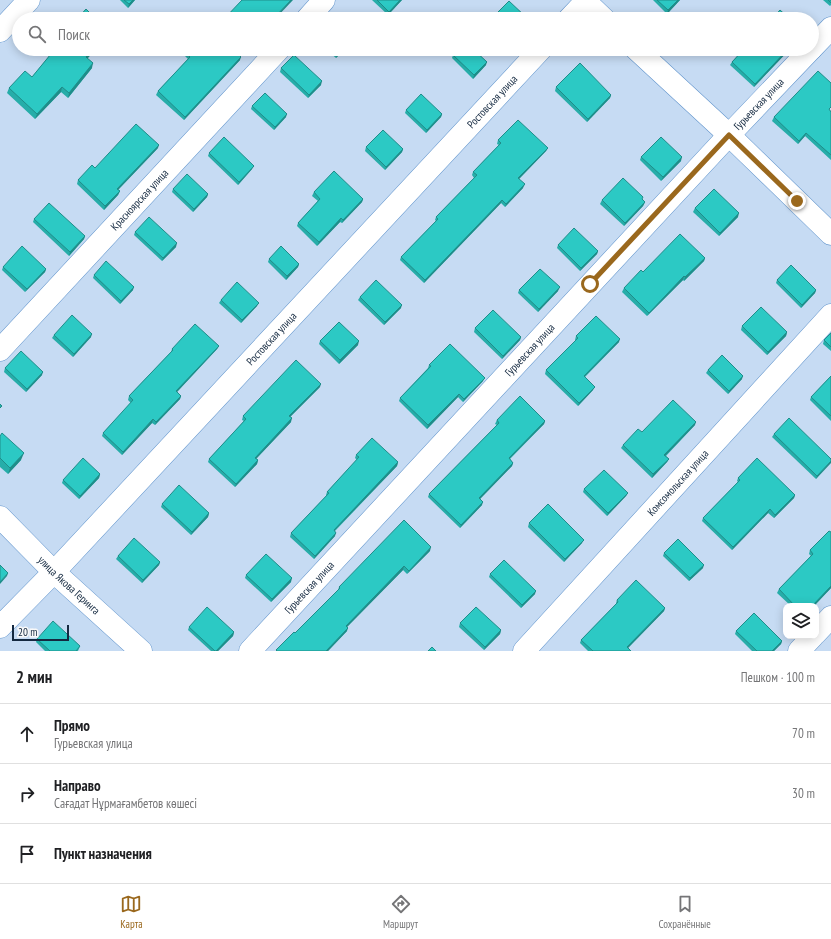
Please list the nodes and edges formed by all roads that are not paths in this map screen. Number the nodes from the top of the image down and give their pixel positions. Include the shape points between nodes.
1 (29, 0) edge
2 (324, 0) edge
3 (585, 0) edge
4 (18, 12) edge
5 (313, 12) edge
6 (575, 12) edge
7 (597, 12) edge
8 (12, 18) edge
9 (831, 28) edge
10 (0, 31) edge
11 (819, 40) edge
12 (273, 56) edge
13 (534, 56) edge
14 (644, 56) edge
15 (803, 56) edge
16 (729, 135) junction
17 (831, 234) edge
18 (831, 315) edge
19 (0, 350) edge
20 (0, 517) edge
21 (54, 572) junction
22 (831, 617) edge
23 (0, 627) edge
24 (819, 630) edge
25 (810, 639) edge
26 (141, 651) edge
27 (250, 651) edge
28 (524, 651) edge
29 (799, 651) edge

1 - 4 street
2 - 5 street
3 - 6 street
3 - 7 street
8 - 10 street
9 - 11 street, Гурьевская улица
12 - 19 street, Красноярская улица
13 - 21 street, Ростовская улица
14 - 16 street
15 - 16 street, Гурьевская улица
16 - 17 street
16 - 27 street, Гурьевская улица
18 - 28 street, Комсомольская улица
20 - 21 street, улица Якова Геринга
21 - 23 street, Ростовская улица
21 - 26 street, улица Якова Геринга
22 - 24 street
25 - 29 street

